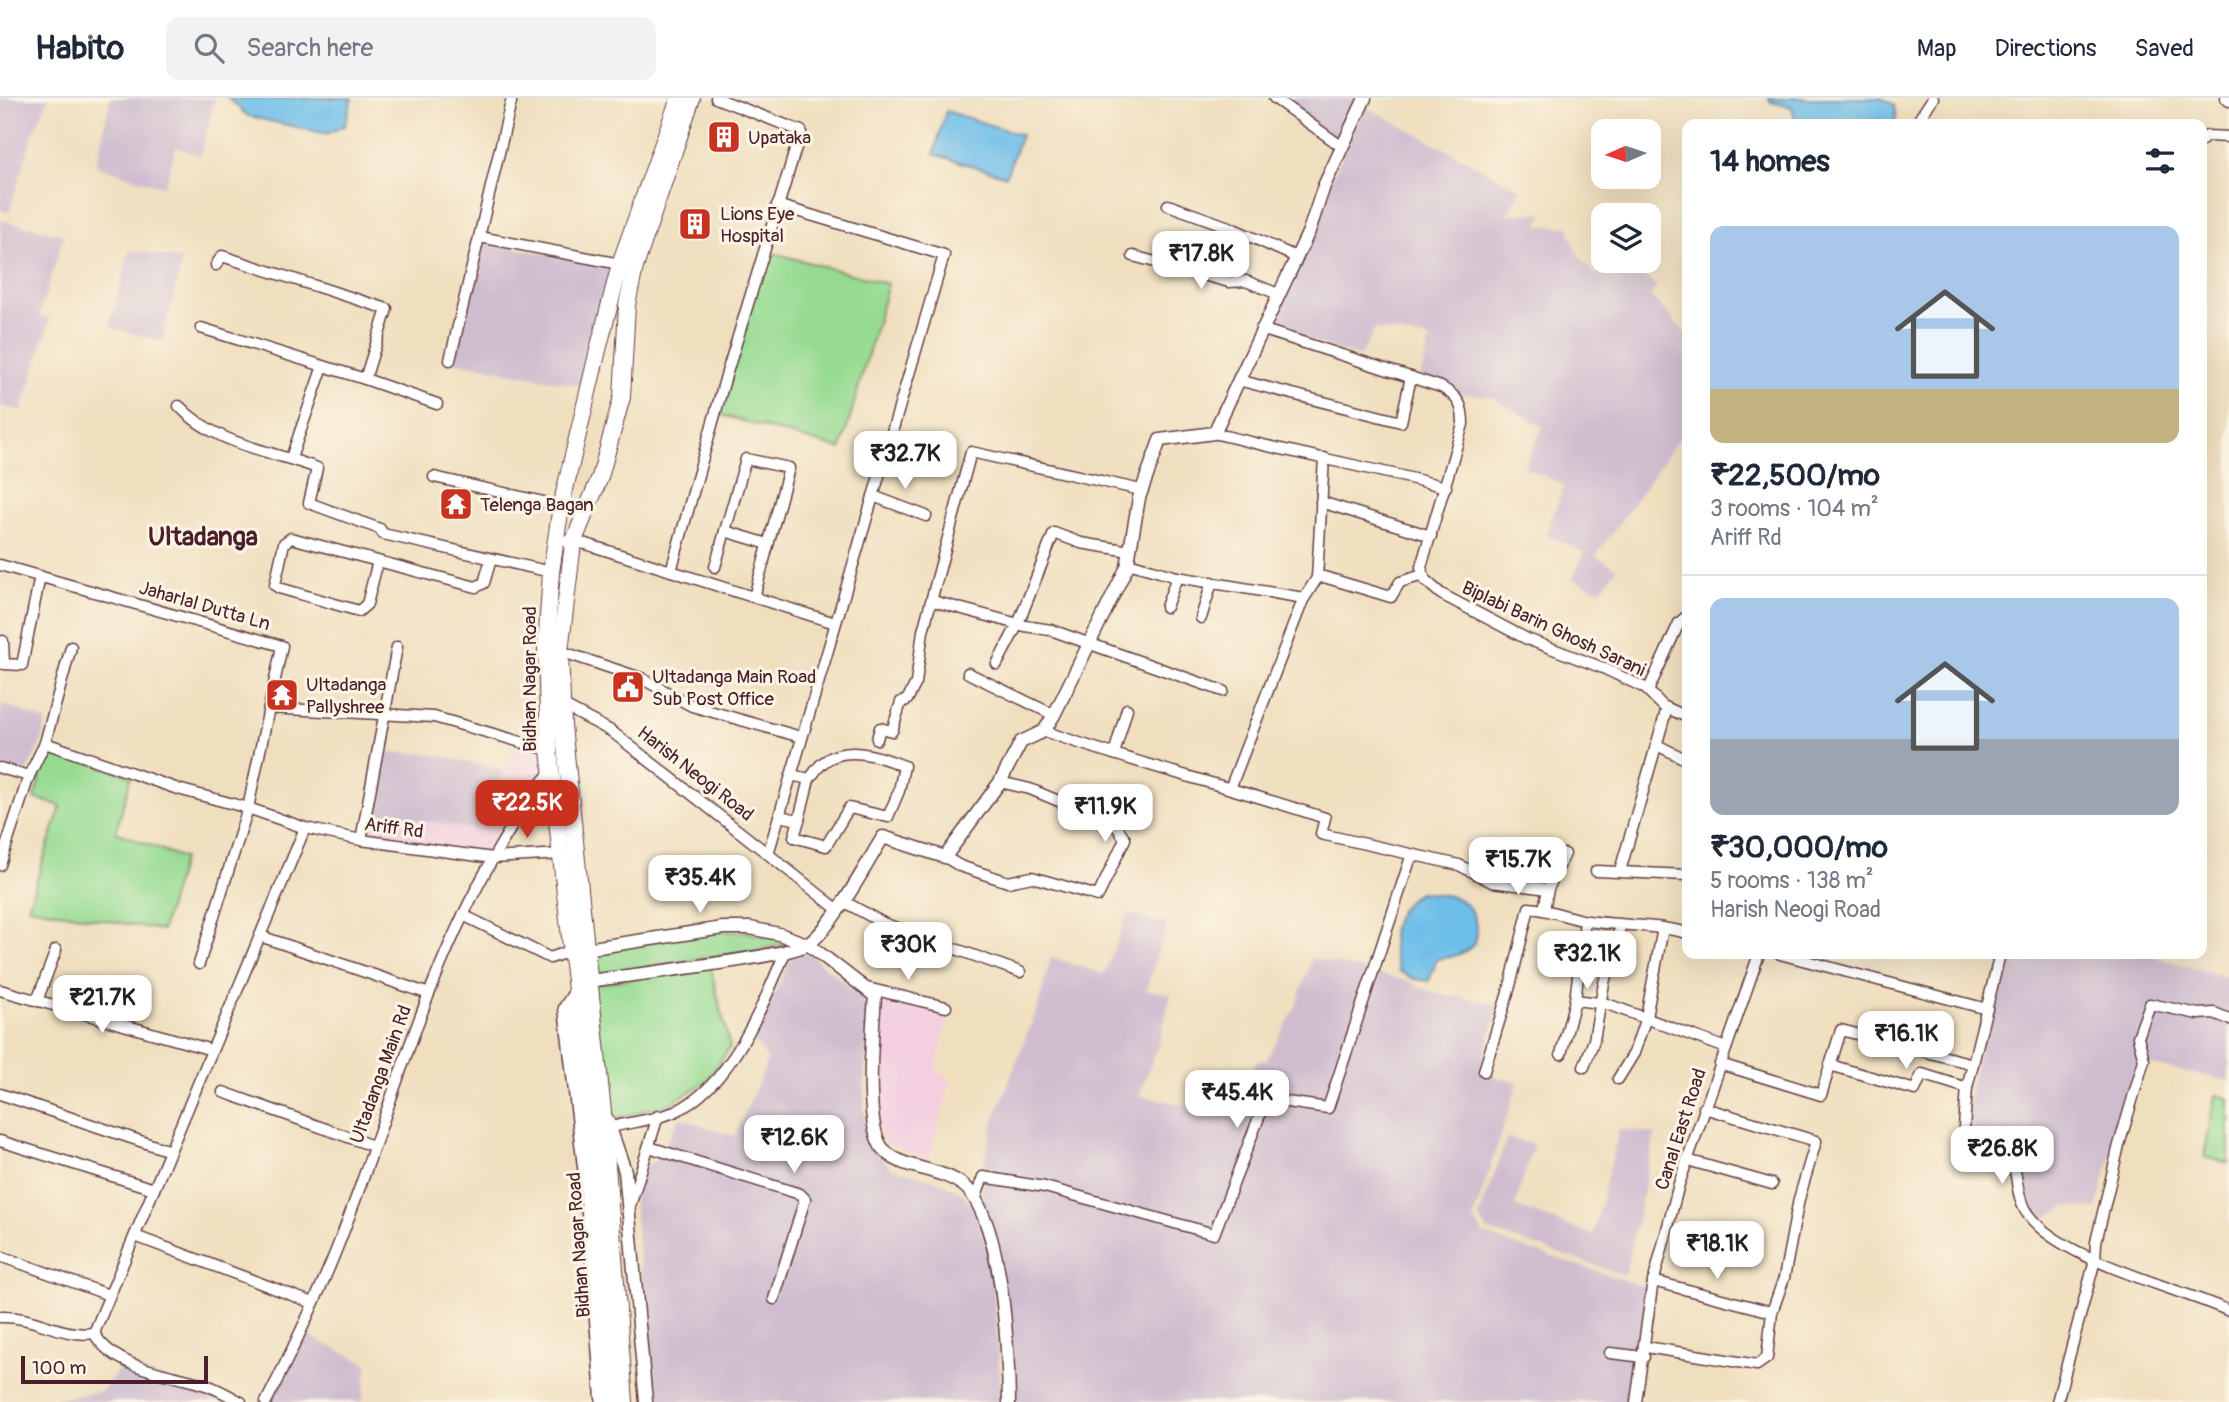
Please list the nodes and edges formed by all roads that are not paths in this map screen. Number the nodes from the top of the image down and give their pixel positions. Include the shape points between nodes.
1 (679, 98) edge
2 (692, 98) edge
3 (716, 98) edge
4 (1274, 98) edge
5 (1365, 98) edge
6 (1933, 98) edge
7 (511, 102) dead end
8 (1919, 119) edge
9 (2207, 136) edge
10 (2229, 137) edge
11 (1341, 146) junction
12 (777, 205) junction
13 (1168, 205) dead end
14 (480, 237) junction
15 (1133, 256) dead end
16 (1296, 257) junction
17 (620, 264) junction
18 (216, 265) dead end
19 (1278, 294) junction
20 (201, 328) dead end
21 (1261, 329) junction
22 (450, 359) dead end
23 (323, 366) junction
24 (1411, 377) junction
25 (365, 379) junction
26 (1238, 380) junction
27 (436, 404) dead end
28 (179, 406) dead end
29 (1214, 433) junction
30 (291, 458) junction
31 (1324, 458) junction
32 (434, 477) dead end
33 (1446, 487) junction
34 (1141, 490) junction
35 (873, 496) junction
36 (1321, 502) junction
37 (561, 506) junction
38 (926, 516) dead end
39 (725, 531) junction
40 (1431, 536) junction
41 (556, 540) junction
42 (573, 543) junction
43 (768, 544) junction
44 (1129, 557) junction
45 (491, 559) junction
46 (378, 561) junction
47 (0, 565) edge
48 (715, 567) dead end
49 (671, 571) junction
50 (551, 572) junction
51 (1423, 575) junction
52 (40, 576) junction
53 (1177, 577) junction
54 (1317, 578) junction
55 (1212, 582) junction
56 (754, 597) junction
57 (1304, 598) junction
58 (933, 601) junction
59 (1166, 607) dead end
60 (1201, 618) dead end
61 (1682, 620) edge
62 (835, 623) junction
63 (1018, 624) junction
64 (3, 641) dead end
65 (1089, 643) junction
66 (397, 647) dead end
67 (71, 648) dead end
68 (560, 651) junction
69 (997, 664) dead end
70 (968, 673) dead end
71 (1223, 691) dead end
72 (1648, 691) junction
73 (562, 705) junction
74 (269, 708) junction
75 (1667, 708) junction
76 (1127, 709) dead end
77 (384, 713) junction
78 (1054, 715) junction
79 (1682, 715) edge
80 (1044, 730) junction
81 (802, 737) junction
82 (877, 739) dead end
83 (45, 743) junction
84 (1657, 745) junction
85 (549, 750) junction
86 (1114, 754) junction
87 (1682, 758) edge
88 (0, 768) edge
89 (551, 772) junction
90 (790, 775) junction
91 (29, 776) junction
92 (809, 779) junction
93 (1000, 782) junction
94 (1231, 786) junction
95 (248, 808) junction
96 (779, 816) junction
97 (799, 820) junction
98 (305, 828) junction
99 (361, 840) junction
100 (563, 854) junction
101 (768, 854) junction
102 (1564, 854) dead end
103 (944, 857) junction
104 (1410, 857) junction
105 (493, 858) junction
106 (0, 865) edge
107 (1596, 871) dead end
108 (1620, 871) junction
109 (1682, 875) edge
110 (1548, 889) junction
111 (840, 905) junction
112 (1544, 909) junction
113 (463, 915) junction
114 (1585, 921) junction
115 (1621, 924) junction
116 (1663, 928) junction
117 (1682, 932) edge
118 (260, 936) junction
119 (809, 944) junction
120 (56, 950) dead end
121 (578, 950) junction
122 (786, 950) junction
123 (1757, 959) edge
124 (1799, 959) edge
125 (1999, 959) edge
126 (199, 964) dead end
127 (1020, 972) dead end
128 (580, 986) junction
129 (863, 987) junction
130 (0, 990) edge
131 (429, 994) junction
132 (1575, 1000) junction
133 (37, 1001) junction
134 (1600, 1005) junction
135 (946, 1007) dead end
136 (1987, 1009) junction
137 (1646, 1017) junction
138 (2229, 1019) edge
139 (1726, 1048) junction
140 (212, 1049) junction
141 (1561, 1054) dead end
142 (1720, 1064) junction
143 (1973, 1064) junction
144 (1830, 1065) junction
145 (1584, 1067) dead end
146 (1484, 1071) dead end
147 (1618, 1079) dead end
148 (1967, 1088) junction
149 (223, 1091) dead end
150 (0, 1094) edge
151 (1704, 1108) junction
152 (658, 1116) junction
153 (602, 1130) junction
154 (0, 1141) edge
155 (373, 1146) junction
156 (649, 1147) junction
157 (170, 1151) junction
158 (1687, 1160) junction
159 (1772, 1184) dead end
160 (154, 1189) junction
161 (975, 1200) junction
162 (628, 1212) junction
163 (135, 1236) junction
164 (0, 1256) edge
165 (2095, 1259) junction
166 (1653, 1281) junction
167 (109, 1295) junction
168 (774, 1299) dead end
169 (313, 1303) junction
170 (2229, 1311) edge
171 (1772, 1312) junction
172 (0, 1317) edge
173 (94, 1333) junction
174 (1645, 1352) junction
175 (1610, 1353) dead end
176 (241, 1402) edge
177 (266, 1402) edge
178 (602, 1402) edge
179 (610, 1402) edge
180 (625, 1402) edge
181 (646, 1402) edge
182 (1009, 1402) edge
183 (1636, 1402) edge
184 (2057, 1402) edge

1 - 17 main road, Bidhan Nagar Road
2 - 42 main road, Bidhan Nagar Road via 635,267 615,429
3 - 12 street via 801,131
4 - 11 street
5 - 11 street
6 - 8 street
7 - 14 street
9 - 10 street
11 - 16 street
12 - 35 street via 944,255
12 - 49 street
13 - 16 street
14 - 17 street
14 - 22 street
15 - 19 street via 1228,282 1246,281
16 - 19 street
17 - 37 main road, Bidhan Nagar Road
18 - 25 street via 222,256 387,309
19 - 21 street
20 - 23 street
21 - 24 street
21 - 26 street
23 - 25 street
23 - 30 street
24 - 26 street via 1401,422
24 - 33 street via 1441,387 1463,407 1463,424
25 - 27 street
26 - 29 street
28 - 30 street via 195,423 239,445
29 - 31 street
29 - 34 street via 1160,440
30 - 45 street via 317,468 309,503 383,534
31 - 33 street
31 - 36 street
32 - 37 street
33 - 40 street
34 - 44 street
34 - 58 street via 971,452
35 - 38 street
35 - 62 street
36 - 40 street
36 - 54 street
37 - 41 main road, Bidhan Nagar Road
39 - 43 street
39 - 43 street via 746,459 789,468
39 - 48 street
40 - 51 street via 1421,567
41 - 42 street
41 - 50 main road, Bidhan Nagar Road
42 - 49 street
42 - 68 main road, Bidhan Nagar Road
43 - 56 street
44 - 53 street
44 - 63 street via 1054,533
44 - 65 street
45 - 46 street via 484,583 476,587
45 - 50 street
46 - 46 street via 368,604 359,611 275,584 284,543 291,538
47 - 52 street, Jaharlal Dutta Ln
49 - 56 street
50 - 85 main road, Bidhan Nagar Road via 546,647
51 - 54 street via 1400,582 1391,597
51 - 72 street, Biplabi Barin Ghosh Sarani via 1440,594 1527,639
52 - 64 street via 22,666 4,664
52 - 74 street, Jaharlal Dutta Ln via 278,644 282,651
53 - 55 street
53 - 59 street
54 - 57 street
55 - 57 street
55 - 60 street
56 - 62 street
57 - 94 street
58 - 63 street
58 - 82 street via 918,656 916,683 901,702 891,731 880,728
61 - 72 street
62 - 81 street
63 - 65 street
63 - 69 street
65 - 71 street
65 - 78 street
66 - 77 street
67 - 83 street
68 - 73 main road, Bidhan Nagar Road
68 - 81 street via 641,678 692,706
70 - 78 street
72 - 75 street, Biplabi Barin Ghosh Sarani
73 - 101 street, Harish Neogi Road via 611,731
73 - 121 main road, Bidhan Nagar Road
74 - 77 street
74 - 95 street, Jaharlal Dutta Ln
75 - 79 street, Biplabi Barin Ghosh Sarani
75 - 84 street
76 - 86 street
77 - 85 street via 434,717
77 - 99 street
78 - 80 street
80 - 86 street
80 - 93 street via 1021,741
81 - 90 street
83 - 91 street
83 - 95 street, Ariff Rd
84 - 87 street
84 - 108 street
85 - 89 main road, Bidhan Nagar Road
86 - 94 street
88 - 91 street
89 - 100 main road, Bidhan Nagar Road
89 - 105 street, Ultadanga Main Rd
90 - 92 street
90 - 96 street
91 - 106 street
92 - 97 street
92 - 97 street via 825,760 853,753 904,766 888,817 849,808 826,846 794,837
93 - 103 street
93 - 103 street via 1111,818 1125,839 1098,896 1032,877 1008,882
94 - 104 street via 1325,818 1321,834
95 - 98 street, Ariff Rd
95 - 126 street, Jaharlal Dutta Ln
96 - 97 street
96 - 101 street
98 - 99 street, Ariff Rd
98 - 118 street
99 - 105 street, Ariff Rd
100 - 105 street, Ariff Rd
100 - 121 main road, Bidhan Nagar Road
101 - 111 street, Harish Neogi Road
102 - 110 street
103 - 111 street via 883,837
104 - 110 street via 1459,865 1492,882
104 - 161 street via 1328,1108 1266,1100 1214,1234 1045,1188 983,1177
105 - 113 street, Ultadanga Main Rd
107 - 108 street
108 - 109 street
110 - 112 street
111 - 119 street
111 - 127 street, Harish Neogi Road
112 - 114 street
112 - 146 street via 1529,908
113 - 121 street via 553,959
113 - 131 street, Ultadanga Main Rd
114 - 115 street
114 - 132 street
115 - 116 street
115 - 134 street
116 - 117 street
116 - 137 street
118 - 131 street
118 - 140 street
119 - 121 street via 779,934 723,928
119 - 122 street
119 - 129 street
120 - 133 street
121 - 128 main road, Bidhan Nagar Road
122 - 128 street
122 - 152 street via 745,1038 711,1086 675,1112
123 - 139 street, Canal East Road
124 - 136 street
125 - 136 street
128 - 153 main road, Bidhan Nagar Road
128 - 153 main road, Bidhan Nagar Road via 603,1112
128 - 178 street via 565,1008 585,1175
129 - 135 street
129 - 161 street via 875,996 871,1080 881,1147 898,1161 950,1177
130 - 133 street
131 - 155 street, Ultadanga Main Rd
132 - 134 street
132 - 141 street
133 - 140 street
134 - 137 street
134 - 145 street
136 - 143 street
137 - 139 street
137 - 147 street via 1634,1053
138 - 165 street via 2150,1004 2138,1037 2144,1060 2113,1169
139 - 142 street, Canal East Road
140 - 157 street
142 - 144 street via 1821,1095
142 - 151 street, Canal East Road
143 - 144 street via 1841,1030
143 - 148 street
144 - 148 street via 1915,1090 1922,1074
148 - 165 street via 1963,1140 2011,1159 2026,1212 2067,1245
149 - 155 street
150 - 157 street
151 - 158 street, Canal East Road
151 - 171 street via 1816,1141
152 - 153 street
152 - 156 street
153 - 162 street via 625,1171
153 - 179 main road, Bidhan Nagar Road
153 - 180 main road, Bidhan Nagar Road
154 - 160 street
155 - 169 street, Ultadanga Main Rd
156 - 162 street
156 - 168 street via 805,1199
157 - 160 street
158 - 159 street
158 - 166 street, Canal East Road
160 - 163 street
161 - 182 street via 996,1259
162 - 181 street
163 - 167 street
163 - 169 street
164 - 167 street
165 - 170 street
165 - 184 street
166 - 171 street
166 - 174 street, Canal East Road
167 - 173 street
169 - 177 street, Ultadanga Main Rd
171 - 174 street via 1767,1358 1757,1365
172 - 173 street via 40,1322 75,1336
173 - 176 street via 102,1347 137,1366 208,1386
174 - 175 street
174 - 183 street, Canal East Road

